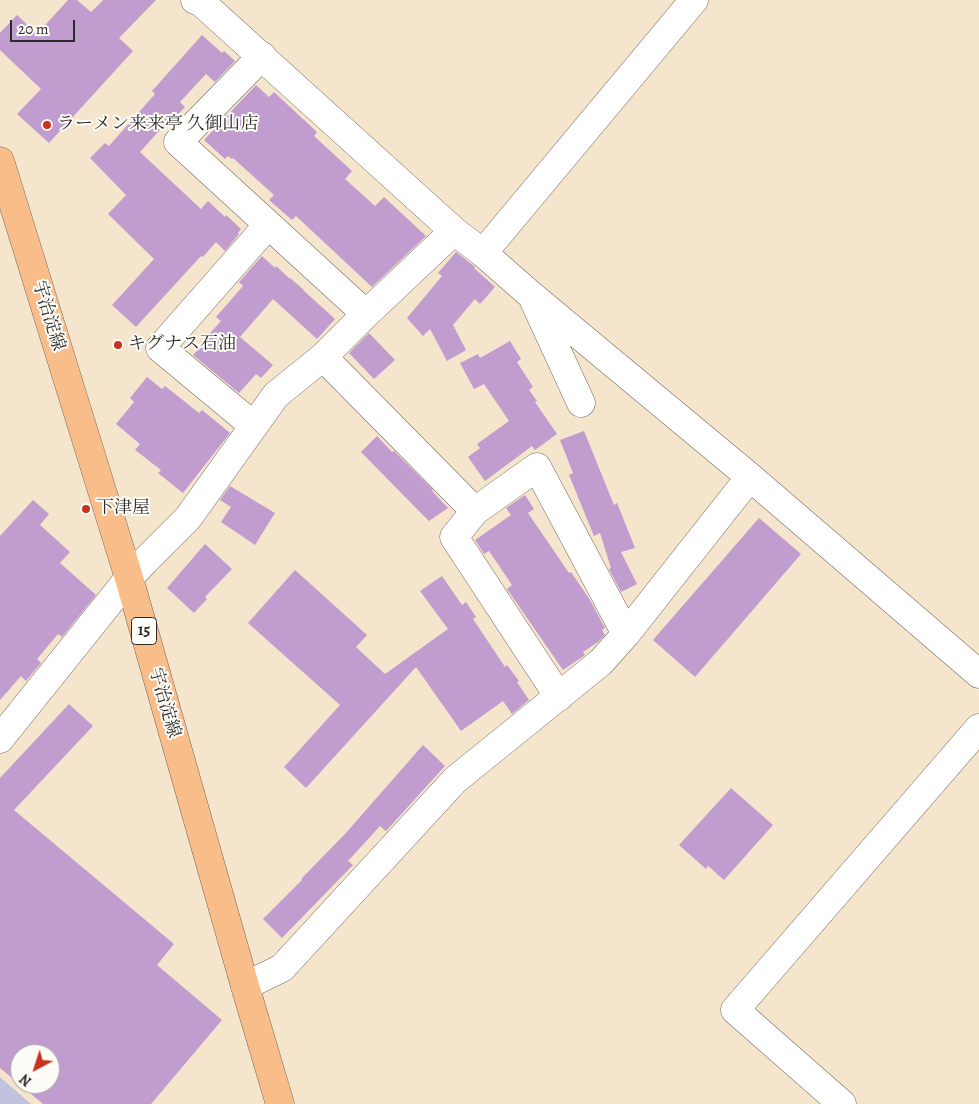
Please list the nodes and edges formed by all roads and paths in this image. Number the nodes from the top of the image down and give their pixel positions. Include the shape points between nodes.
1 (195, 0) edge
2 (694, 0) edge
3 (262, 56) junction
4 (0, 161) edge
5 (268, 225) junction
6 (454, 231) junction
7 (483, 253) junction
8 (531, 295) junction
9 (366, 314) junction
10 (323, 357) junction
11 (581, 403) dead end
12 (254, 426) junction
13 (750, 477) junction
14 (475, 511) junction
15 (129, 578) junction
16 (626, 634) junction
17 (979, 674) edge
18 (559, 697) junction
19 (979, 728) edge
20 (0, 739) edge
21 (245, 986) junction
22 (280, 1104) edge
23 (842, 1104) edge

1 - 3 street
2 - 7 street
3 - 5 street via 178,142
3 - 6 street
4 - 15 main road, 宇治淀線 / 15
5 - 9 street
5 - 12 street via 160,348
6 - 7 street
6 - 9 street
7 - 8 street
8 - 11 street
8 - 13 street
9 - 10 street
10 - 12 street via 276,395
10 - 14 street
12 - 15 street via 188,518
13 - 16 street
13 - 17 street
14 - 16 street via 537,467
14 - 18 street via 454,537
15 - 20 street
15 - 21 main road, 宇治淀線 / 15
16 - 18 street via 601,662
18 - 21 street via 455,780 282,968
19 - 23 street via 735,1010
21 - 22 main road, 宇治淀線 / 15

